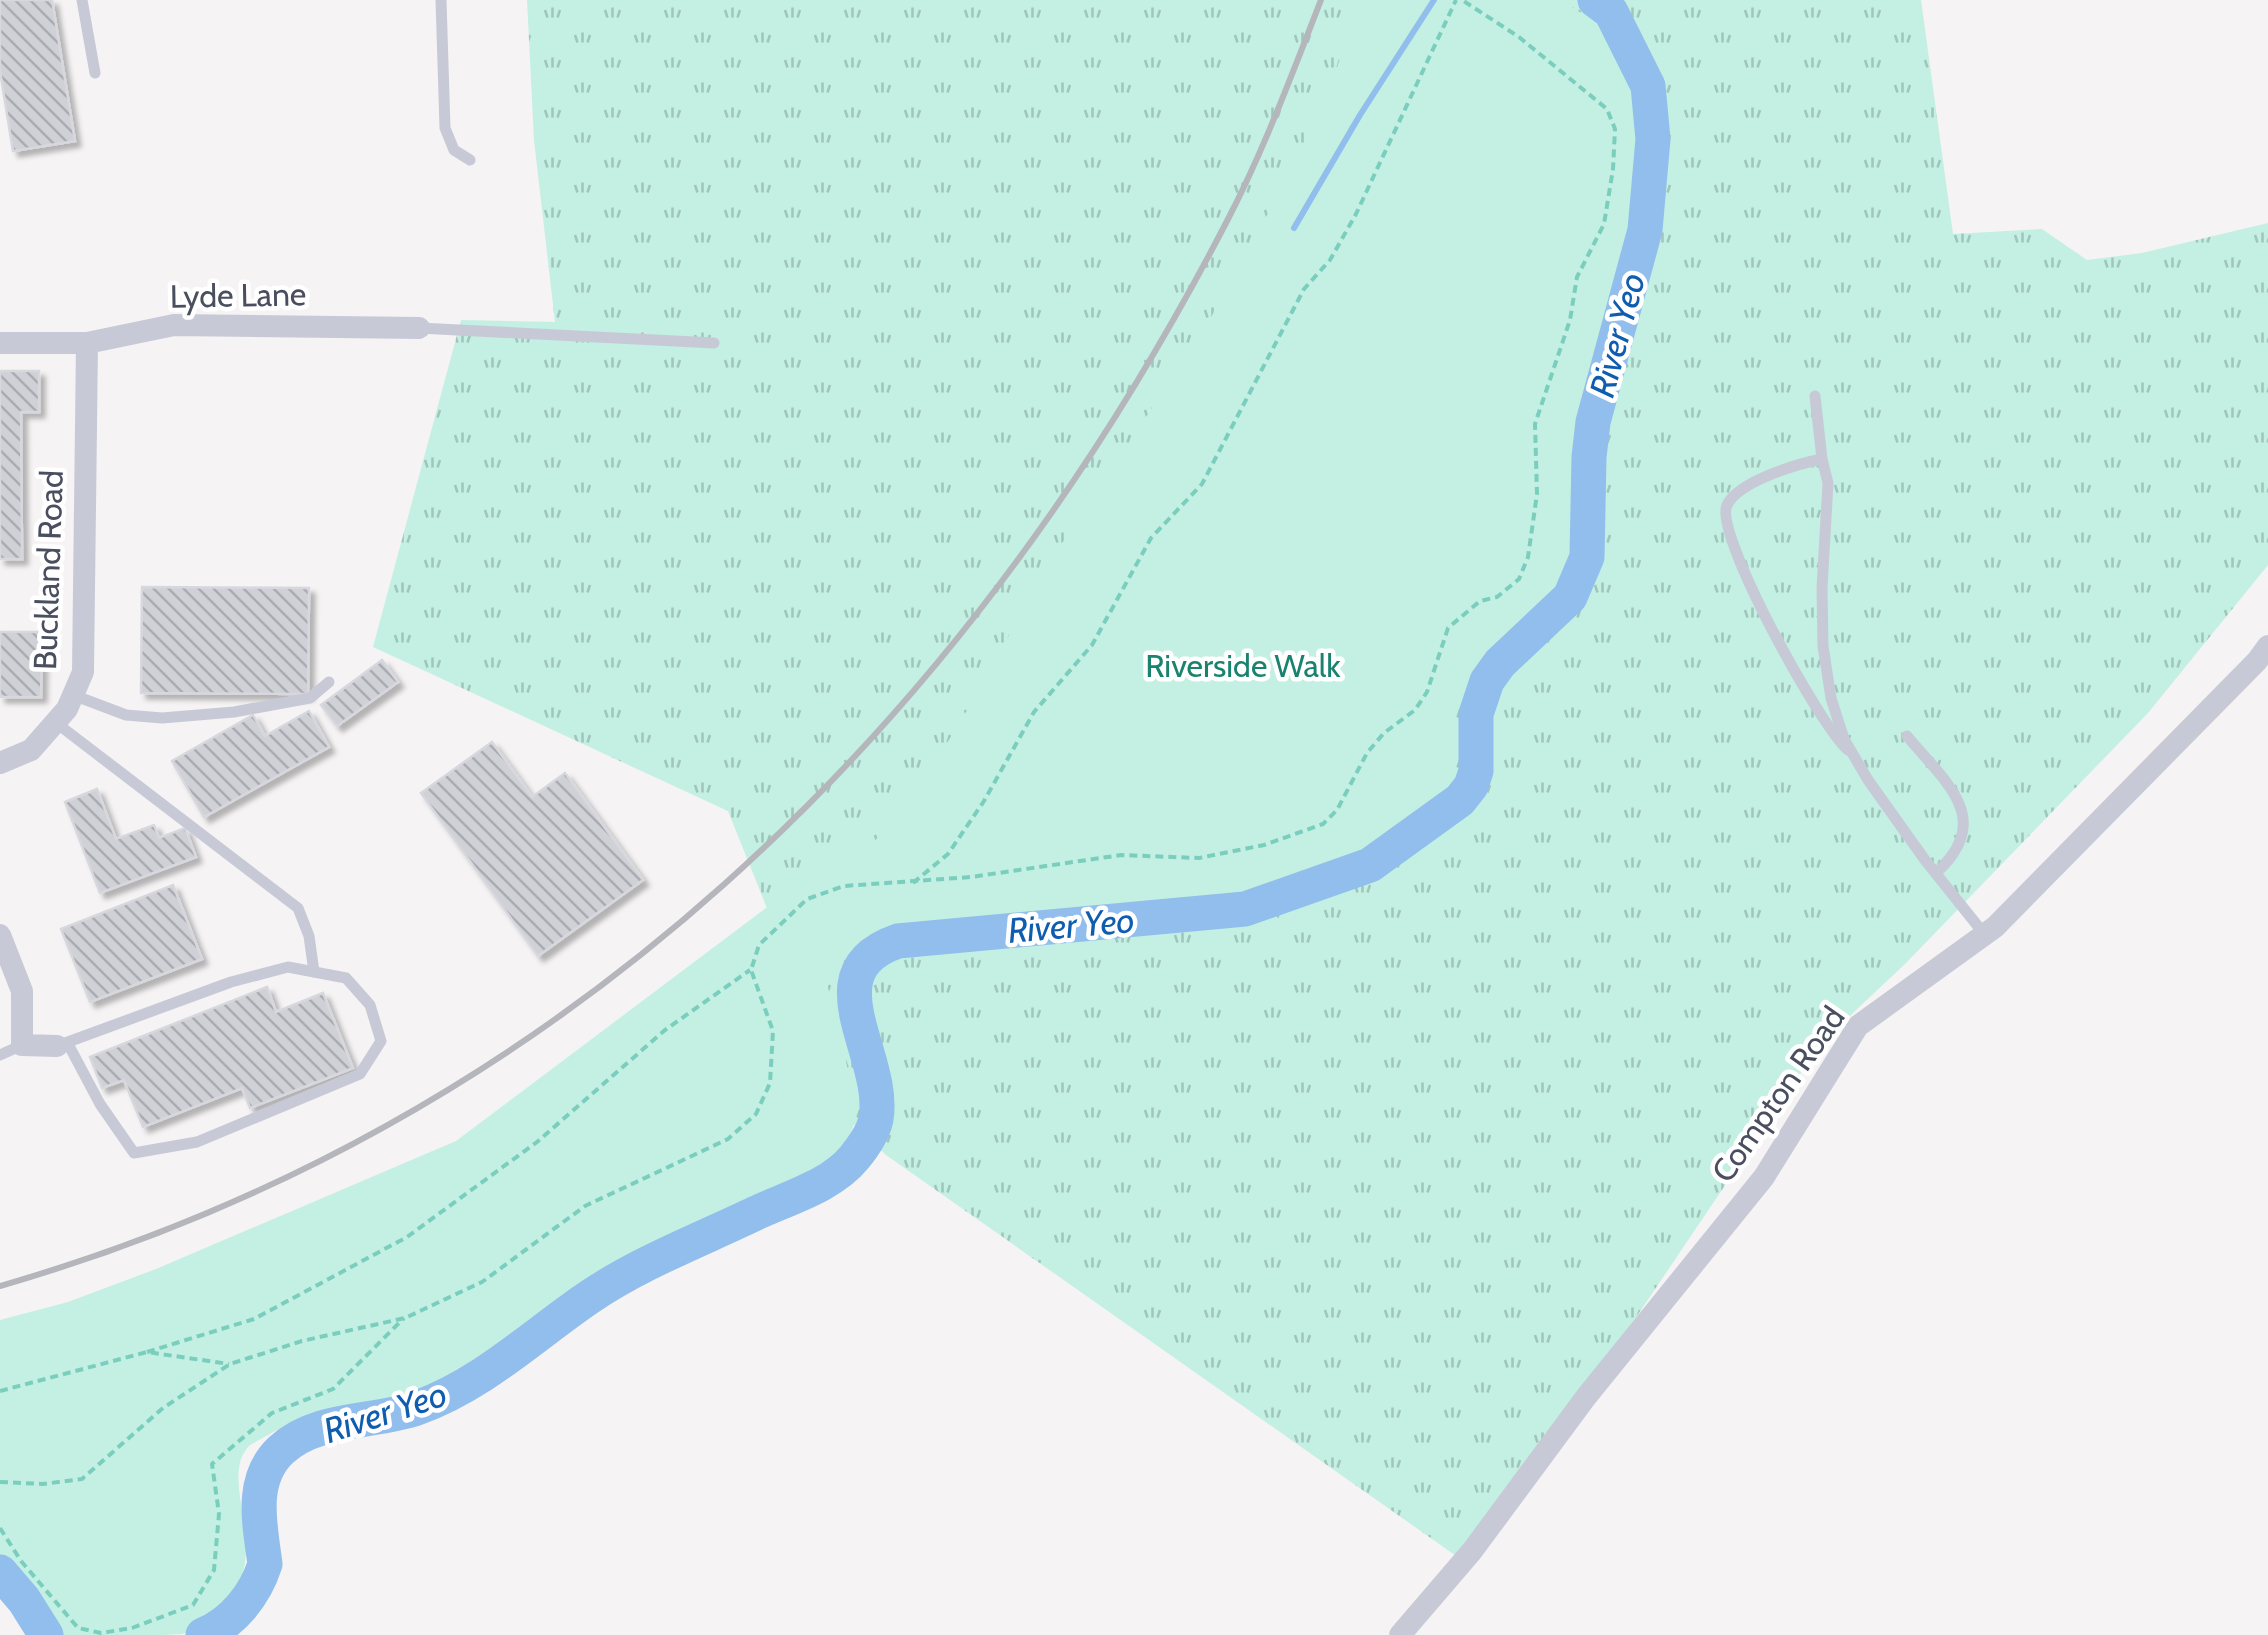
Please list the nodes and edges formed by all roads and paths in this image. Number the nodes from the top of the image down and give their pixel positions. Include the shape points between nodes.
1 (82, 0) edge
2 (441, 0) edge
3 (1459, 0) edge
4 (95, 73) dead end
5 (470, 160) dead end
6 (419, 328) joint
7 (0, 343) edge
8 (86, 343) junction
9 (714, 343) dead end
10 (1815, 396) dead end
11 (1822, 459) junction
12 (2268, 646) edge
13 (329, 682) dead end
14 (72, 695) junction
15 (55, 722) junction
16 (1907, 736) dead end
17 (1853, 755) junction
18 (0, 762) edge
19 (1936, 873) junction
20 (913, 883) junction
21 (0, 935) edge
22 (1984, 935) junction
23 (751, 970) junction
24 (314, 972) junction
25 (62, 1044) junction
26 (22, 1046) junction
27 (0, 1056) edge
28 (405, 1318) junction
29 (148, 1352) junction
30 (230, 1364) junction
31 (0, 1391) edge
32 (0, 1482) edge
33 (0, 1528) edge
34 (1400, 1635) edge

1 - 4 lane
2 - 5 lane via 447,138
3 - 20 path via 1356,214 1304,289 1202,484 1152,538 1092,645 1034,712 948,854
3 - 20 path via 1608,108 1615,128 1604,224 1577,277 1570,320 1535,424 1536,494 1519,579 1448,628 1427,692 1367,753 1323,824 1199,858 1121,854
6 - 8 street, Lyde Lane via 174,325
6 - 9 lane
7 - 8 street, Lyde Lane
8 - 14 street, Buckland Road via 83,672
10 - 11 lane
11 - 17 lane via 1828,483 1824,646 1831,698
11 - 17 lane via 1766,477 1736,495 1725,515 1740,562 1802,688 1836,741
12 - 22 street, Compton Road
13 - 14 lane via 310,698 162,718 126,714
14 - 15 street, Buckland Road
15 - 18 street, Buckland Road via 30,750
15 - 24 lane via 298,908
16 - 19 lane via 1954,792 1966,824 1954,856
17 - 19 lane
19 - 22 lane
20 - 23 path via 844,886 807,899 759,945
21 - 26 street via 22,990
22 - 34 street, Compton Road via 1858,1026 1764,1178
23 - 28 path via 773,1032 770,1083 756,1114 728,1139 585,1206 482,1282
23 - 29 path via 665,1030 537,1142 408,1236 254,1318
24 - 25 lane via 288,967 230,982
24 - 25 lane via 346,978 370,1005 380,1041 360,1074 197,1142 134,1153
25 - 26 street
26 - 27 lane
28 - 30 path
28 - 33 path via 333,1389 272,1413 212,1464 218,1514 214,1570 193,1605 132,1628 78,1628
29 - 30 path
29 - 31 path
30 - 32 path via 163,1408 82,1480

